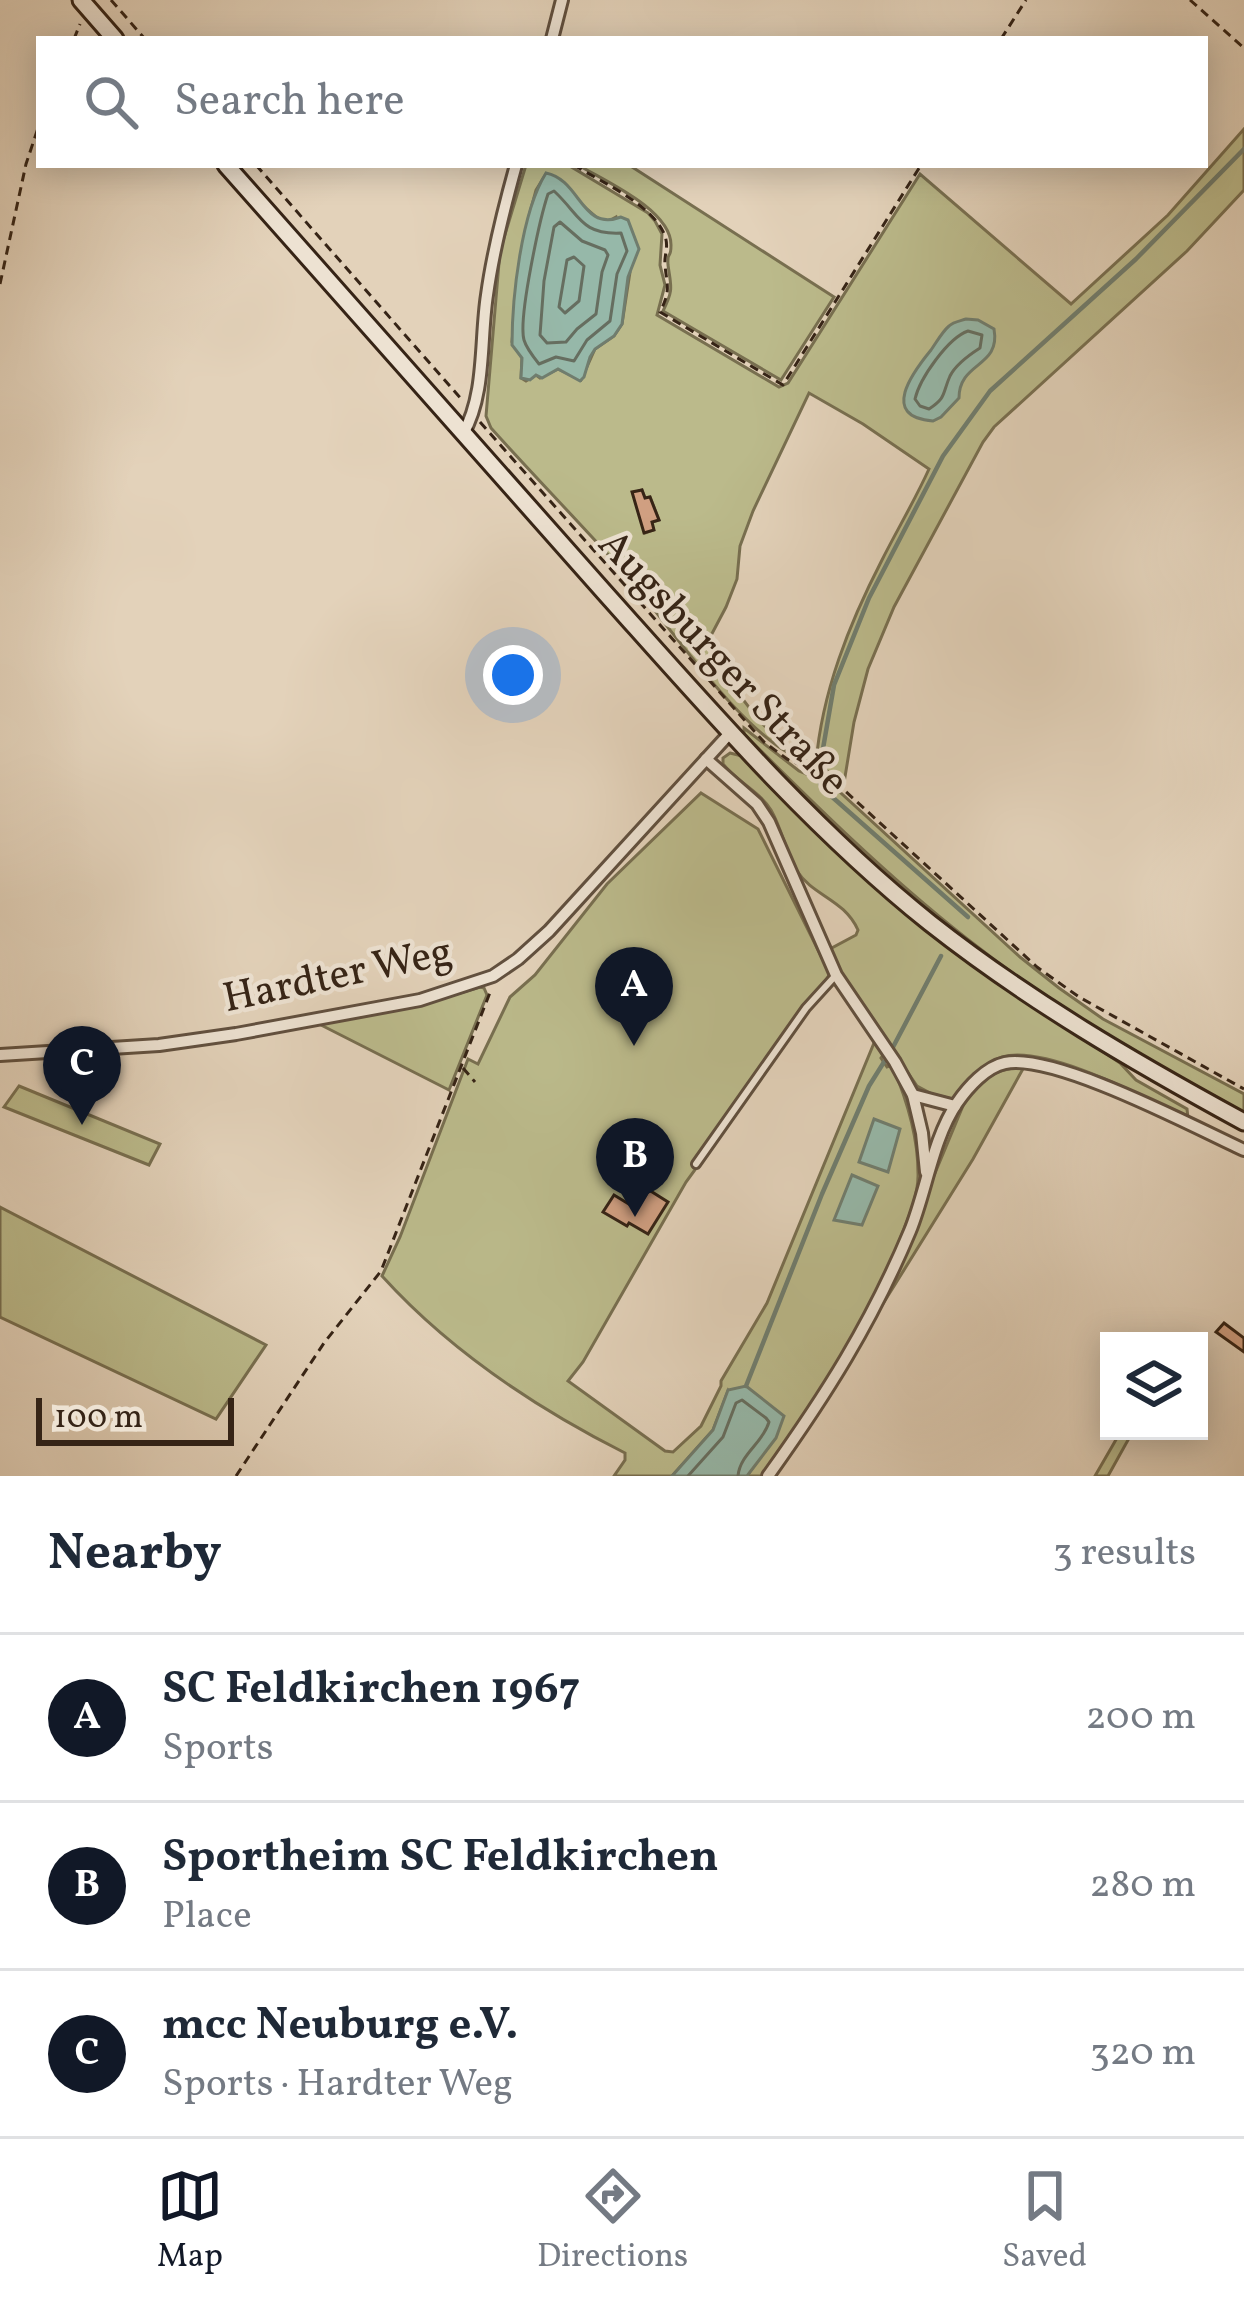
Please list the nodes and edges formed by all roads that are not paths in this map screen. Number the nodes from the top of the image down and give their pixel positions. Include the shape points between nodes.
1 (562, 0) edge
2 (84, 4) edge
3 (112, 36) edge
4 (553, 36) edge
5 (229, 168) edge
6 (515, 168) edge
7 (463, 434) junction
8 (730, 733) junction
9 (706, 759) junction
10 (836, 975) junction
11 (0, 1055) edge
12 (913, 1095) junction
13 (955, 1106) junction
14 (1244, 1122) edge
15 (1244, 1150) edge
16 (696, 1164) dead end
17 (927, 1175) junction
18 (768, 1476) edge

1 - 4 street
2 - 3 main road
5 - 7 main road, Augsburger Straße
6 - 7 street via 486,297 474,414
7 - 8 main road, Augsburger Straße
8 - 9 street, Hardter Weg
8 - 14 main road, Augsburger Straße via 930,923 1107,1046
9 - 10 street via 770,823
9 - 11 street, Hardter Weg via 549,931 493,976 420,1000 236,1034
10 - 12 street
10 - 16 lane
12 - 13 street
12 - 17 street
13 - 15 street via 1001,1063 1037,1062
13 - 17 street
17 - 18 street via 873,1313

